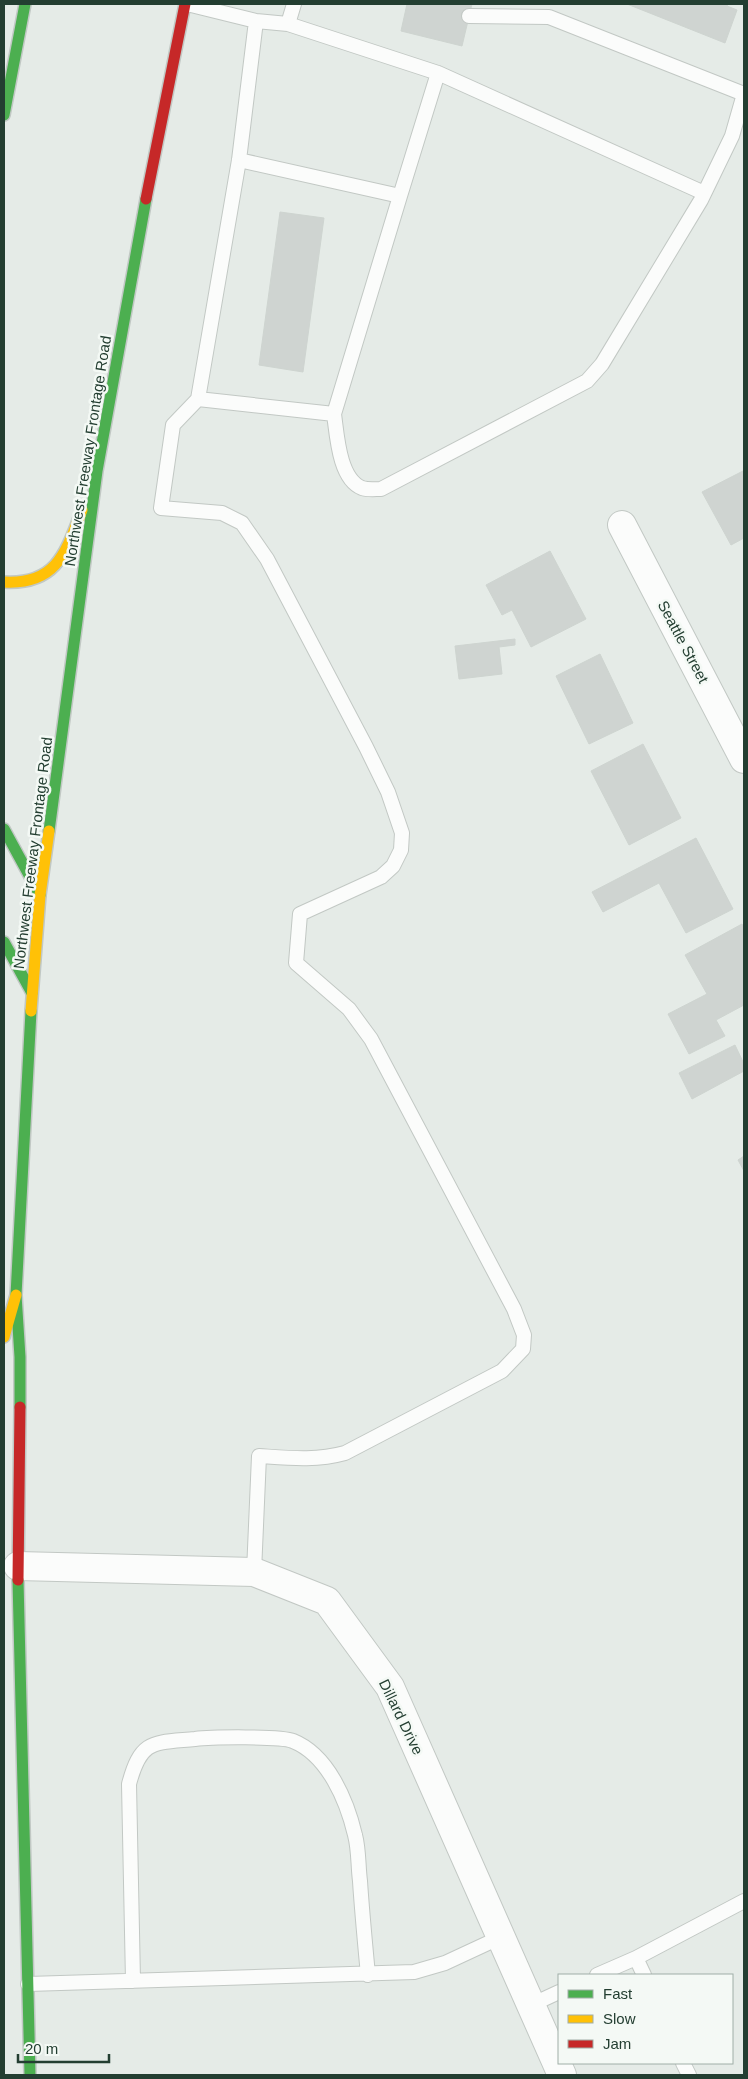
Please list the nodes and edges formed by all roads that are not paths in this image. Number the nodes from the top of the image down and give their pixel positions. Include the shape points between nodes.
1 (26, 4) edge
2 (186, 4) edge
3 (294, 4) edge
4 (469, 16) dead end
5 (256, 21) junction
6 (288, 24) junction
7 (438, 73) junction
8 (744, 94) edge
9 (4, 115) edge
10 (239, 160) junction
11 (704, 194) junction
12 (400, 196) junction
13 (198, 399) junction
14 (334, 414) junction
15 (97, 471) junction
16 (622, 525) dead end
17 (4, 582) edge
18 (744, 759) edge
19 (4, 829) edge
20 (40, 895) junction
21 (4, 942) edge
22 (32, 993) junction
23 (16, 1295) junction
24 (4, 1338) edge
25 (18, 1566) junction
26 (254, 1572) junction
27 (744, 1901) edge
28 (501, 1937) junction
29 (636, 1958) junction
30 (599, 1974) edge
31 (644, 1974) edge
32 (368, 1975) junction
33 (133, 1981) junction
34 (28, 1984) junction
35 (558, 1992) edge
36 (531, 2005) junction
37 (30, 2075) edge
38 (562, 2075) edge

1 - 9 main road
2 - 5 lane
2 - 15 main road, Northwest Freeway Frontage Road via 138,236
3 - 6 lane
4 - 8 lane via 549,17
5 - 6 lane
5 - 10 lane
6 - 7 lane
7 - 11 lane
7 - 12 lane
8 - 11 lane via 732,136
10 - 12 lane
10 - 13 lane
11 - 14 lane via 602,364 587,381 381,489 362,488 350,479 341,457
12 - 14 lane
13 - 14 lane
13 - 26 lane via 173,425 161,508 222,513 242,523 267,559 366,747 388,792 402,833 401,850 393,866 381,877 300,914 296,963 349,1009 371,1039 514,1308 524,1335 523,1349 502,1370 345,1453 311,1460 260,1456
15 - 17 main road via 64,556 44,574 23,583
15 - 20 main road, Northwest Freeway Frontage Road
16 - 18 street, Seattle Street
19 - 20 main road
20 - 22 main road, Northwest Freeway Frontage Road
21 - 22 main road
22 - 23 main road, Northwest Freeway Frontage Road
23 - 24 main road
23 - 25 main road, Northwest Freeway Frontage Road via 20,1357
25 - 26 street, Dillard Drive
25 - 34 main road, Northwest Freeway Frontage Road
26 - 28 street, Dillard Drive via 327,1601 390,1687
27 - 29 lane
28 - 32 lane via 445,1963 414,1972
28 - 36 street, Dillard Drive
29 - 30 lane
29 - 31 lane
32 - 33 lane
32 - 33 lane via 356,1836 326,1766 308,1748 291,1740 198,1738 163,1742 146,1748 134,1762 129,1784
33 - 34 lane
34 - 37 main road, Northwest Freeway Frontage Road
35 - 36 lane
36 - 38 street, Dillard Drive

